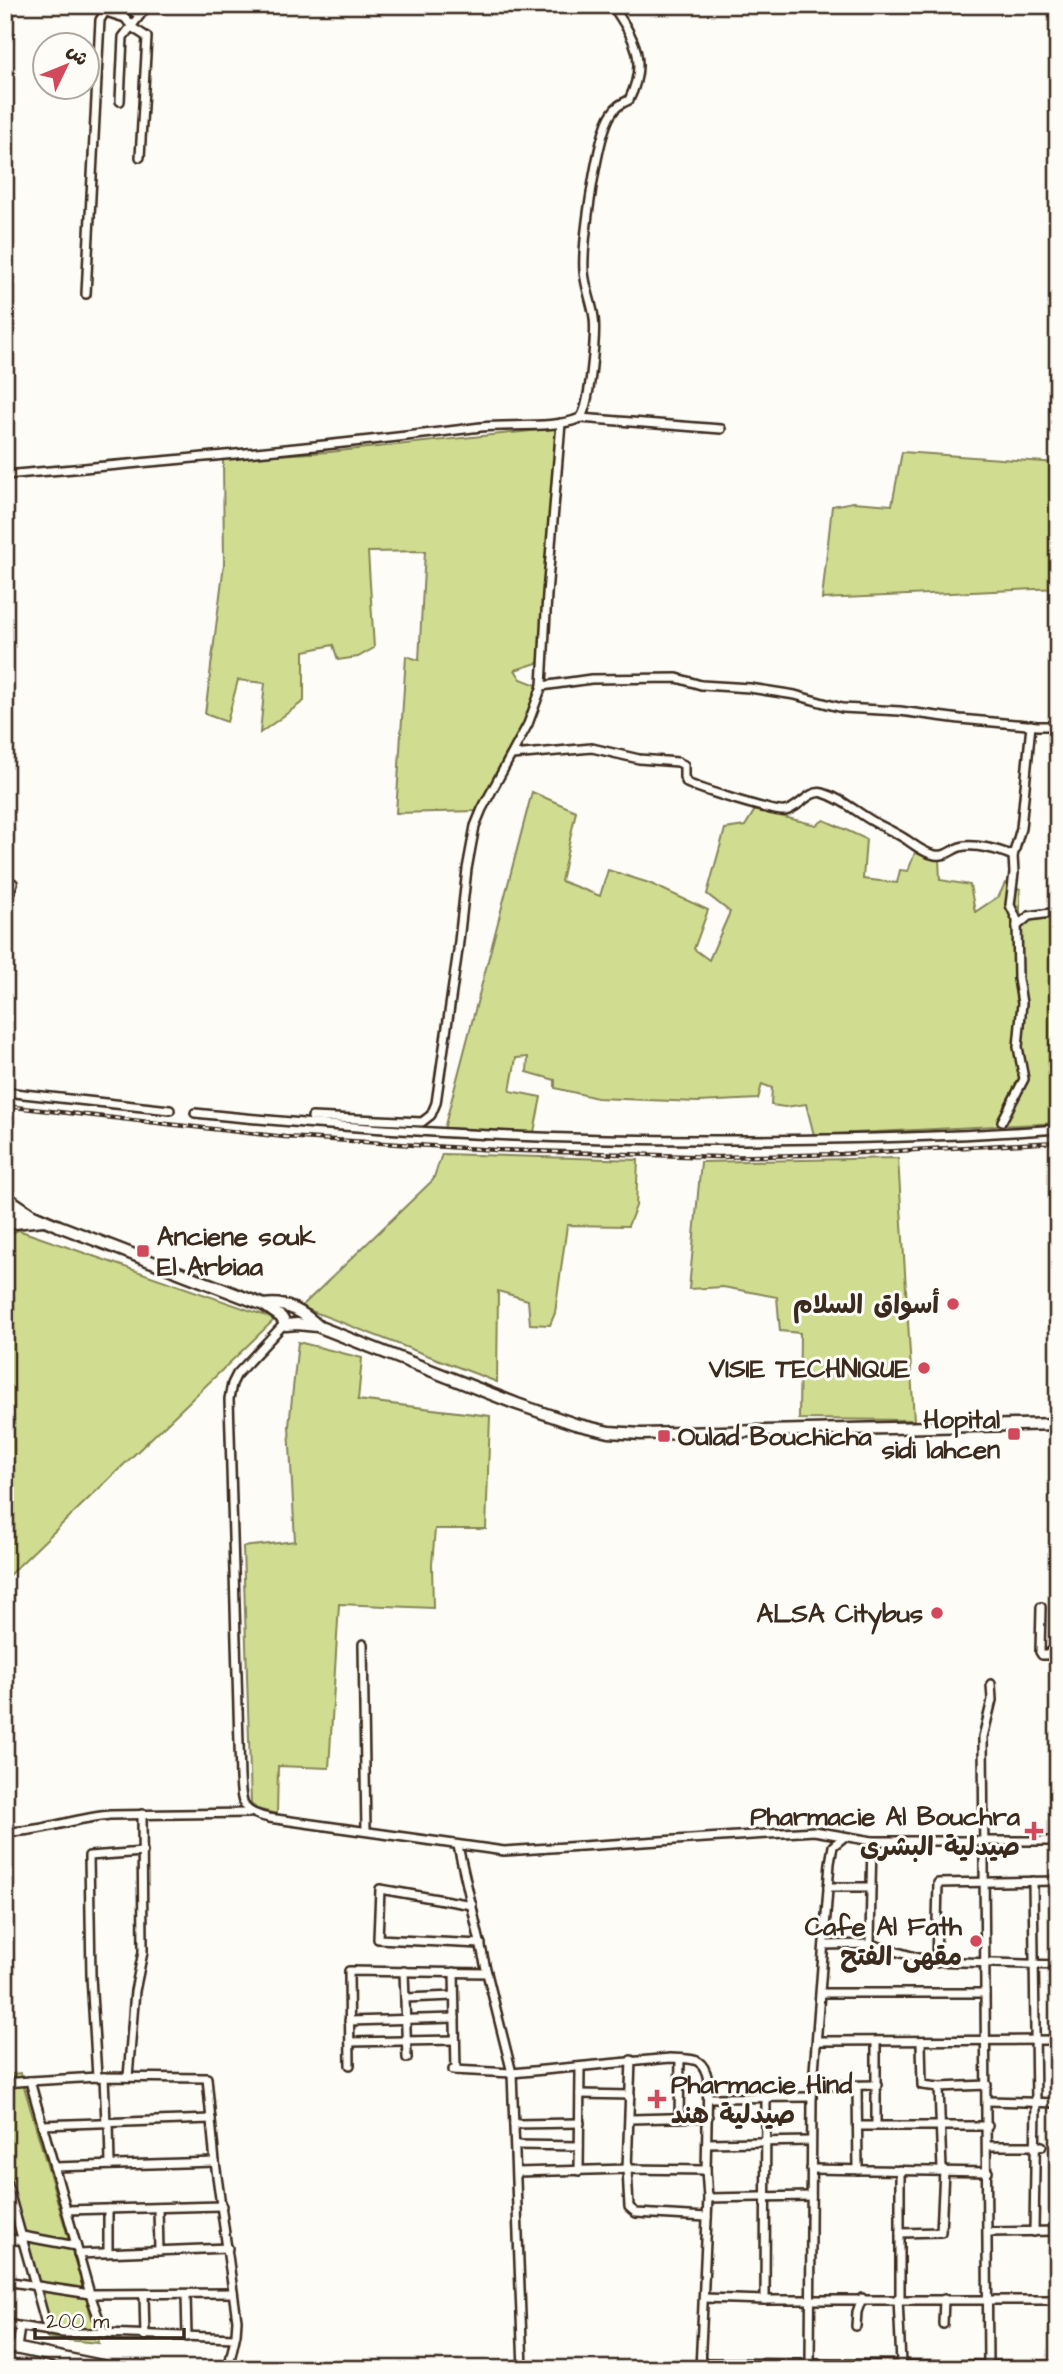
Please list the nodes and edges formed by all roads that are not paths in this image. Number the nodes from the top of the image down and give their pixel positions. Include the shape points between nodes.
1 (120, 5) edge
2 (127, 5) edge
3 (148, 5) edge
4 (612, 5) edge
5 (105, 12) junction
6 (139, 16) junction
7 (131, 26) junction
8 (120, 101) dead end
9 (140, 157) dead end
10 (86, 294) dead end
11 (580, 418) junction
12 (561, 423) junction
13 (721, 429) dead end
14 (5, 475) edge
15 (542, 686) junction
16 (1058, 723) edge
17 (1031, 725) junction
18 (512, 755) junction
19 (1013, 856) junction
20 (5, 880) edge
21 (5, 904) edge
22 (1058, 912) edge
23 (1017, 926) junction
24 (5, 1092) edge
25 (170, 1110) dead end
26 (195, 1113) dead end
27 (312, 1117) dead end
28 (1002, 1121) dead end
29 (1058, 1129) edge
30 (6, 1196) edge
31 (5, 1206) edge
32 (5, 1212) edge
33 (31, 1214) junction
34 (46, 1220) junction
35 (5, 1224) edge
36 (264, 1305) junction
37 (286, 1307) junction
38 (298, 1318) junction
39 (283, 1321) junction
40 (1058, 1424) edge
41 (1041, 1607) dead end
42 (363, 1644) dead end
43 (1058, 1646) edge
44 (991, 1684) dead end
45 (250, 1813) junction
46 (142, 1814) junction
47 (366, 1831) junction
48 (5, 1832) edge
49 (844, 1837) junction
50 (1058, 1840) edge
51 (872, 1841) junction
52 (985, 1841) junction
53 (458, 1846) junction
54 (143, 1853) junction
55 (985, 1881) junction
56 (1032, 1881) junction
57 (1058, 1881) edge
58 (828, 1887) junction
59 (871, 1887) junction
60 (472, 1905) junction
61 (481, 1944) junction
62 (870, 1944) junction
63 (824, 1945) junction
64 (936, 1962) junction
65 (985, 1964) junction
66 (1035, 1965) junction
67 (1058, 1965) edge
68 (404, 1971) junction
69 (454, 1972) junction
70 (487, 1973) junction
71 (821, 1993) junction
72 (985, 1993) junction
73 (454, 1996) junction
74 (405, 1998) junction
75 (455, 2018) junction
76 (406, 2019) junction
77 (349, 2021) junction
78 (455, 2040) junction
79 (1033, 2040) junction
80 (1058, 2040) edge
81 (406, 2041) junction
82 (817, 2041) junction
83 (349, 2042) junction
84 (876, 2042) junction
85 (921, 2042) junction
86 (985, 2042) junction
87 (407, 2058) dead end
88 (680, 2059) junction
89 (631, 2060) junction
90 (350, 2066) dead end
91 (580, 2068) junction
92 (512, 2073) junction
93 (100, 2077) junction
94 (128, 2077) junction
95 (30, 2081) junction
96 (5, 2083) edge
97 (877, 2085) junction
98 (987, 2085) junction
99 (813, 2086) junction
100 (857, 2086) junction
101 (939, 2087) junction
102 (580, 2094) junction
103 (630, 2095) junction
104 (812, 2097) junction
105 (708, 2098) junction
106 (766, 2098) junction
107 (988, 2101) junction
108 (1036, 2103) junction
109 (1058, 2103) edge
110 (708, 2117) junction
111 (679, 2118) junction
112 (211, 2119) junction
113 (631, 2119) junction
114 (108, 2123) junction
115 (580, 2123) junction
116 (514, 2124) junction
117 (42, 2125) junction
118 (876, 2125) junction
119 (940, 2125) junction
120 (858, 2126) junction
121 (988, 2126) junction
122 (811, 2141) junction
123 (766, 2142) junction
124 (708, 2143) junction
125 (516, 2145) junction
126 (579, 2146) junction
127 (988, 2146) junction
128 (1039, 2146) junction
129 (215, 2162) junction
130 (110, 2165) junction
131 (54, 2167) junction
132 (627, 2169) junction
133 (811, 2169) junction
134 (706, 2170) junction
135 (858, 2170) junction
136 (900, 2170) junction
137 (943, 2170) junction
138 (579, 2171) junction
139 (517, 2172) junction
140 (988, 2172) junction
141 (5, 2177) edge
142 (811, 2196) junction
143 (765, 2197) junction
144 (708, 2198) junction
145 (222, 2206) junction
146 (158, 2208) junction
147 (9, 2209) edge
148 (108, 2209) junction
149 (66, 2210) junction
150 (707, 2217) junction
151 (1034, 2231) junction
152 (1058, 2231) edge
153 (988, 2232) junction
154 (900, 2233) junction
155 (5, 2238) edge
156 (22, 2239) junction
157 (228, 2248) junction
158 (77, 2250) junction
159 (159, 2251) junction
160 (108, 2252) junction
161 (5, 2281) edge
162 (37, 2287) junction
163 (233, 2293) junction
164 (90, 2294) junction
165 (186, 2294) junction
166 (144, 2295) junction
167 (704, 2298) junction
168 (862, 2298) junction
169 (899, 2298) junction
170 (987, 2298) junction
171 (810, 2299) junction
172 (944, 2299) junction
173 (765, 2300) junction
174 (1058, 2300) edge
175 (5, 2324) edge
176 (943, 2324) dead end
177 (856, 2326) dead end
178 (20, 2327) junction
179 (48, 2331) junction
180 (104, 2333) junction
181 (145, 2336) junction
182 (187, 2337) junction
183 (235, 2338) junction
184 (5, 2346) edge
185 (17, 2348) junction
186 (810, 2362) junction
187 (901, 2364) junction
188 (75, 2365) edge
189 (1058, 2365) edge
190 (700, 2366) edge
191 (988, 2367) junction
192 (116, 2369) edge
193 (228, 2369) edge
194 (523, 2369) edge

1 - 5 street
2 - 6 street
3 - 6 street
4 - 11 street via 638,50 638,75 629,100 617,106 605,124 591,200 584,269 595,325 587,407
5 - 7 street via 120,15
5 - 10 street via 100,20
6 - 7 street
7 - 8 street via 122,40
7 - 9 street via 148,37
11 - 12 street
11 - 13 street
12 - 14 street via 488,426
12 - 15 street
15 - 17 street via 591,679 677,678 701,685 795,695 842,708
15 - 18 street
16 - 17 street
17 - 19 street via 1021,828
18 - 19 street via 592,748 678,762 684,765 687,783 785,811 821,792 935,855 966,847
18 - 27 street via 475,826 431,1115 422,1122
19 - 23 street via 1010,905
20 - 21 street via 13,883
22 - 23 street via 1029,916
23 - 28 street via 1022,1003 1018,1047 1024,1079
24 - 25 street
26 - 29 street via 466,1135 653,1141 839,1140
30 - 31 main road
30 - 33 main road
32 - 33 main road
33 - 34 main road
34 - 35 main road
34 - 36 main road
36 - 37 main road
36 - 39 main road
37 - 38 main road via 295,1307
37 - 39 main road
38 - 39 main road via 292,1326
38 - 40 main road via 517,1404 609,1432
39 - 45 street via 237,1374 229,1399 239,1756 242,1803
41 - 43 street via 1041,1654
42 - 47 street
44 - 52 street via 983,1737
45 - 46 street
45 - 47 street
46 - 48 street via 97,1816 47,1829
46 - 54 street
47 - 53 street
49 - 51 street
49 - 53 street via 814,1831 514,1850
49 - 58 street via 833,1846
50 - 52 street
51 - 52 street
51 - 59 street
52 - 55 street
53 - 60 street
54 - 93 street via 89,1856
54 - 94 street via 144,1952 135,1991
55 - 56 street
55 - 64 street via 937,1884
55 - 65 street
56 - 57 street
56 - 66 street
58 - 59 street
58 - 63 street
59 - 62 street
60 - 61 street
60 - 61 street via 380,1889 378,1938
61 - 70 street
62 - 63 street
62 - 64 street
63 - 71 street
64 - 65 street
65 - 66 street
65 - 72 street
66 - 67 street
66 - 79 street
68 - 69 street
68 - 74 street
68 - 77 street via 349,1971
69 - 70 street
69 - 73 street
70 - 92 street
71 - 72 street
71 - 82 street
72 - 86 street
73 - 74 street
73 - 75 street
74 - 76 street
75 - 76 street
75 - 78 street
76 - 77 street
76 - 81 street
77 - 83 street
78 - 81 street
78 - 92 street via 454,2070
79 - 80 street
79 - 86 street
79 - 108 street
81 - 83 street
81 - 87 street
82 - 84 street
82 - 99 street
83 - 90 street
84 - 85 street
84 - 97 street
85 - 86 street
85 - 101 street via 922,2085
86 - 98 street
88 - 89 street
88 - 105 street via 693,2059 704,2066
88 - 111 street
89 - 91 street
89 - 103 street
91 - 92 street
91 - 102 street
92 - 116 street
93 - 94 street
93 - 95 street
93 - 114 street
94 - 112 street via 207,2078
95 - 96 street
95 - 117 street
97 - 100 street
97 - 118 street
98 - 101 street
98 - 107 street
99 - 100 street
99 - 104 street
100 - 120 street
101 - 119 street
102 - 103 street
102 - 115 street
103 - 113 street
104 - 106 street
104 - 122 street
105 - 106 street
105 - 110 street
106 - 123 street
107 - 108 street
107 - 121 street
108 - 109 street
108 - 128 street
110 - 111 street
110 - 124 street
111 - 113 street
112 - 114 street
112 - 129 street
113 - 132 street
114 - 117 street
114 - 130 street
115 - 116 street
115 - 126 street
116 - 125 street
117 - 131 street
118 - 119 street
118 - 120 street
119 - 121 street
119 - 137 street
120 - 135 street
121 - 127 street
122 - 123 street
122 - 133 street
123 - 124 street
123 - 143 street
124 - 134 street
125 - 126 street
125 - 139 street
126 - 138 street
127 - 128 street
127 - 140 street
128 - 151 street
129 - 130 street
129 - 145 street
130 - 131 street
131 - 149 street
132 - 134 street
132 - 138 street
132 - 150 street via 631,2210
133 - 135 street
133 - 142 street
134 - 144 street
135 - 136 street
136 - 137 street
136 - 154 street
137 - 140 street
137 - 154 street via 941,2232
138 - 139 street
139 - 194 street
140 - 153 street
141 - 147 street
142 - 143 street
142 - 171 street
143 - 144 street
143 - 173 street
144 - 150 street
145 - 146 street
145 - 157 street
146 - 148 street
146 - 159 street
147 - 156 street
148 - 149 street
148 - 160 street
149 - 158 street
150 - 167 street
151 - 152 street
151 - 153 street
153 - 170 street
154 - 169 street
155 - 156 street
156 - 158 street
156 - 162 street
157 - 159 street
157 - 163 street
158 - 160 street
158 - 164 street
159 - 160 street
161 - 162 street
162 - 164 street
162 - 179 street
163 - 165 street
163 - 183 street
164 - 166 street
164 - 180 street
165 - 166 street
165 - 182 street
166 - 181 street
167 - 173 street
167 - 190 street
168 - 169 street
168 - 171 street
168 - 177 street
169 - 172 street
169 - 187 street
170 - 172 street
170 - 174 street
170 - 191 street
171 - 173 street
171 - 186 street
172 - 176 street
175 - 178 street
178 - 179 street
178 - 185 street
179 - 180 street
180 - 181 street
181 - 182 street
182 - 183 street
183 - 193 street
184 - 185 main road
185 - 188 main road
186 - 187 street
186 - 190 street
187 - 191 street
188 - 192 main road
189 - 191 street

